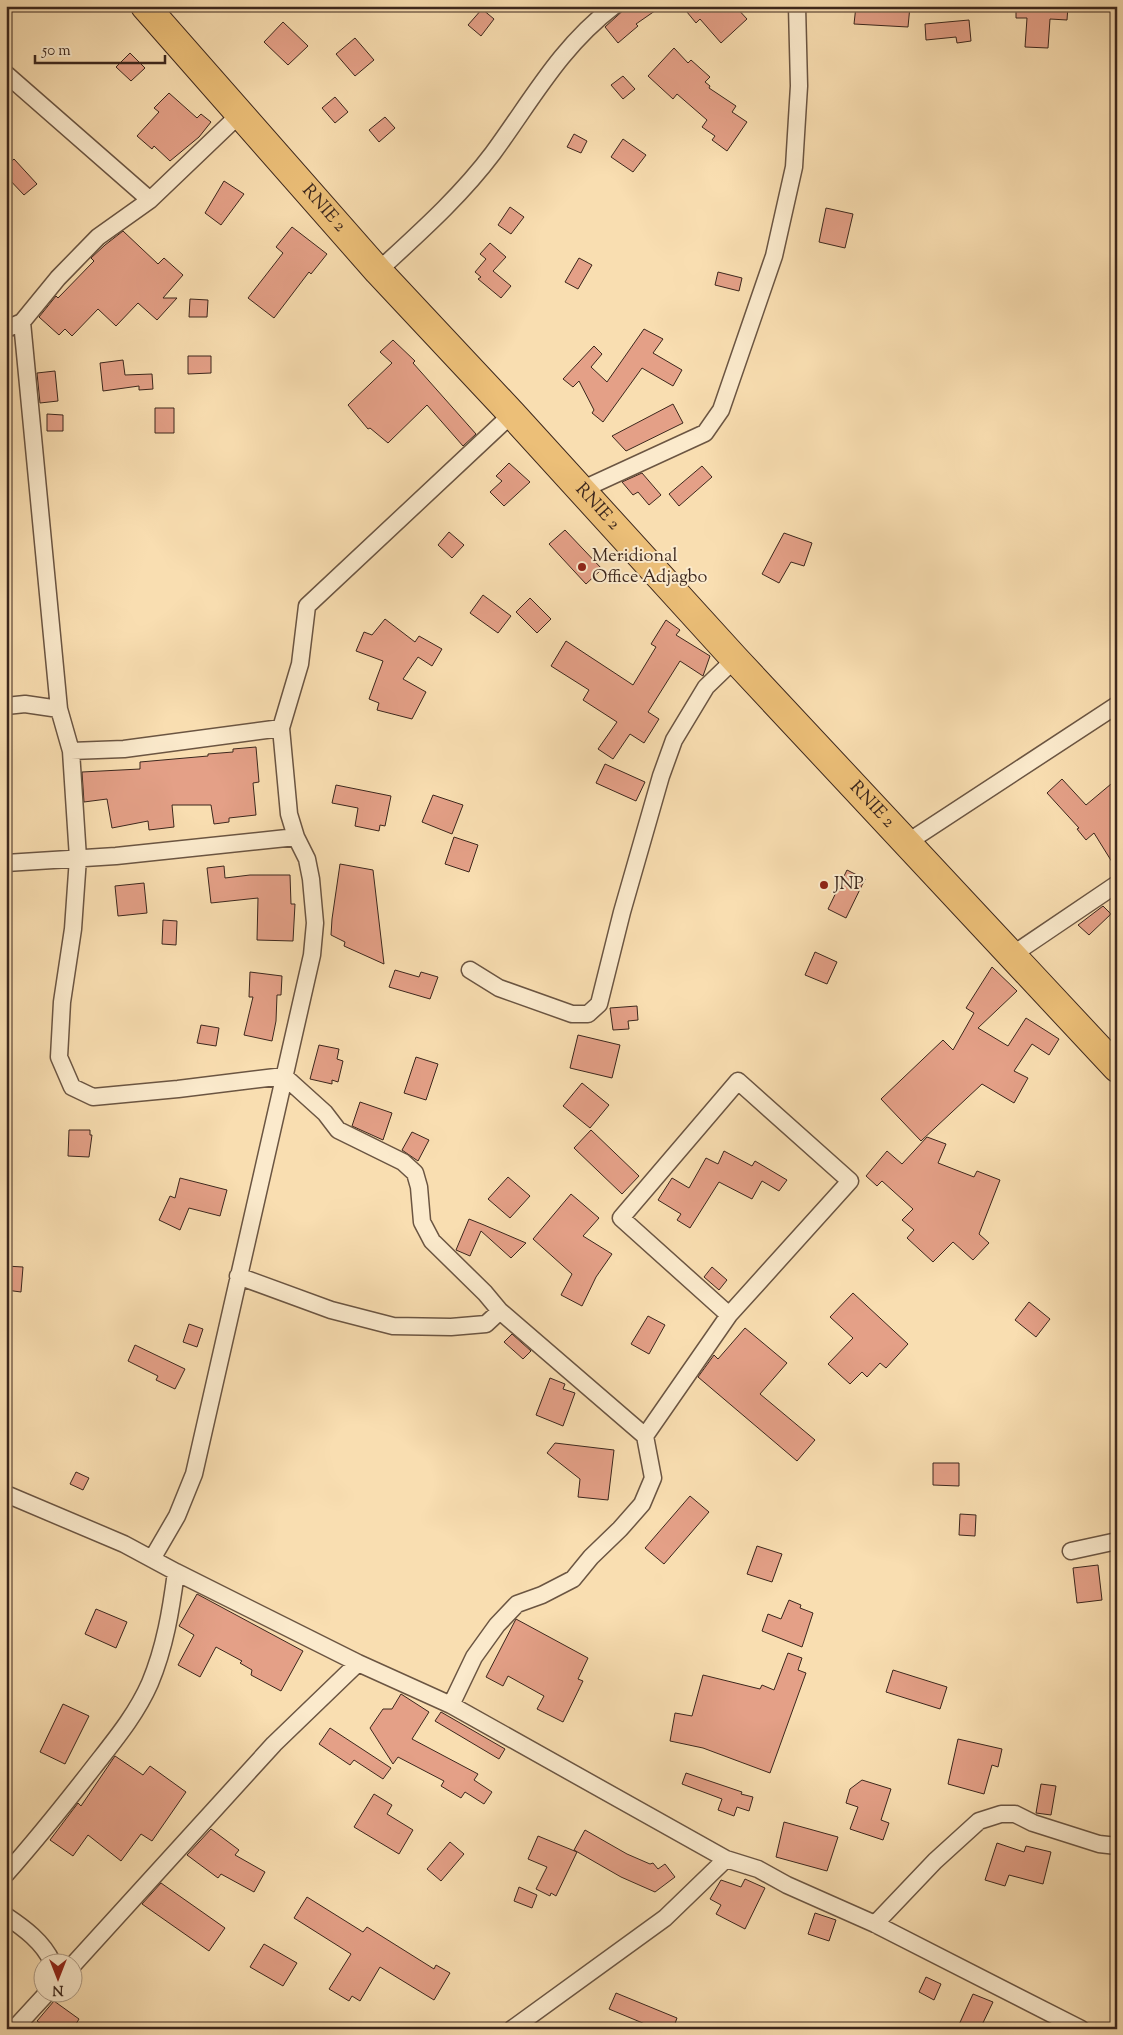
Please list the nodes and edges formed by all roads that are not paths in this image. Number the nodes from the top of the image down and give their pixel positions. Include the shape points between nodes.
1 (145, 6) edge
2 (614, 6) edge
3 (797, 6) edge
4 (6, 74) edge
5 (240, 114) junction
6 (150, 200) junction
7 (378, 270) junction
8 (22, 322) junction
9 (6, 329) edge
10 (512, 414) junction
11 (581, 490) junction
12 (735, 659) junction
13 (6, 706) edge
14 (1116, 708) edge
15 (59, 709) junction
16 (281, 728) junction
17 (71, 751) junction
18 (296, 837) junction
19 (908, 842) junction
20 (78, 858) junction
21 (6, 863) edge
22 (1117, 884) edge
23 (1012, 954) junction
24 (470, 970) dead end
25 (1117, 1068) edge
26 (284, 1076) junction
27 (238, 1276) junction
28 (500, 1311) junction
29 (729, 1315) junction
30 (645, 1436) junction
31 (6, 1494) edge
32 (1117, 1541) edge
33 (1071, 1551) dead end
34 (152, 1560) junction
35 (176, 1572) junction
36 (358, 1663) junction
37 (451, 1705) junction
38 (1117, 1846) edge
39 (726, 1859) junction
40 (6, 1874) edge
41 (6, 1916) edge
42 (875, 1924) junction
43 (47, 1952) edge
44 (82, 1955) edge
45 (39, 2002) edge
46 (14, 2029) edge
47 (512, 2029) edge
48 (1081, 2029) edge

1 - 5 highway, RNIE 2 / RNIE 2
2 - 7 street via 591,24 557,61 492,154 463,188 420,233
3 - 11 street via 799,86 794,167 774,256 721,410 705,433
4 - 6 street
5 - 6 street
5 - 7 highway, RNIE 2 / RNIE 2
6 - 8 street via 98,237
7 - 10 highway, RNIE 2 / RNIE 2
8 - 9 street
8 - 15 street
10 - 11 highway, RNIE 2 / RNIE 2
10 - 16 street via 307,606 300,664
11 - 12 highway, RNIE 2 / RNIE 2
12 - 19 highway, RNIE 2 / RNIE 2
12 - 24 street via 706,687 674,740 622,912 599,1004 588,1014 572,1014 499,988
13 - 15 street via 25,704
14 - 19 street
15 - 17 street
16 - 17 street via 124,750
16 - 18 street via 289,814
17 - 20 street
18 - 20 street
18 - 26 street via 307,859 315,923 312,955
19 - 23 highway, RNIE 2 / RNIE 2
20 - 21 street
20 - 26 street via 59,1057 72,1087 93,1097
22 - 23 street
23 - 25 highway, RNIE 2 / RNIE 2
26 - 27 street
26 - 28 street via 325,1113 338,1130 403,1162 415,1173 422,1222 432,1241
27 - 28 street via 331,1310 393,1326 486,1324
27 - 34 street via 194,1474 177,1516
28 - 30 street
29 - 29 street via 621,1218 738,1081 850,1182
29 - 30 street
30 - 37 street via 653,1478 642,1504 573,1578 517,1604 497,1625 474,1657
31 - 34 street via 124,1544
32 - 33 street
34 - 35 street
35 - 36 street
35 - 40 street via 170,1617 158,1661 149,1685 126,1726
36 - 37 street
36 - 44 street via 274,1744
37 - 39 street
38 - 42 street via 1099,1844 1015,1814 1001,1814 979,1821 935,1861
39 - 42 street via 758,1869
39 - 47 street via 665,1918
41 - 43 street via 22,1926
42 - 48 street
45 - 46 street

